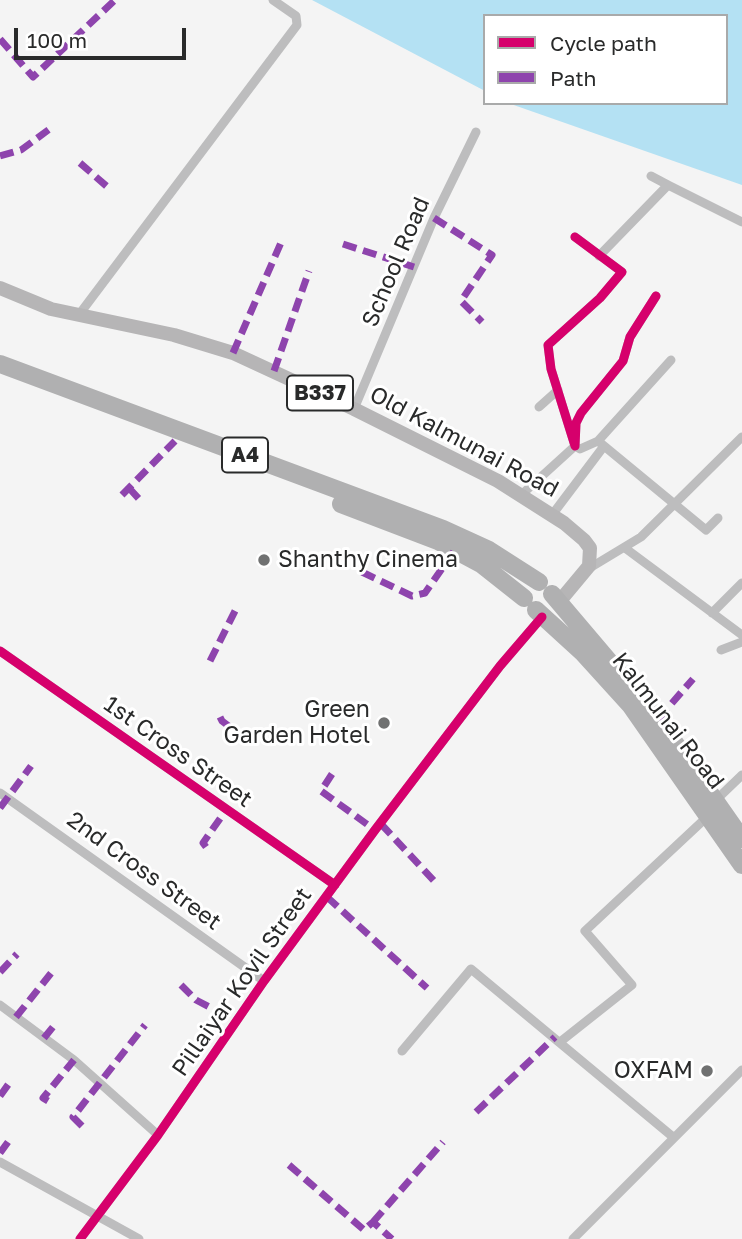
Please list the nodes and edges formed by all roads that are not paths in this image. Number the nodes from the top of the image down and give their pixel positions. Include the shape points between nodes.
1 (272, 0) edge
2 (476, 132) dead end
3 (651, 176) dead end
4 (668, 185) junction
5 (742, 222) edge
6 (575, 237) dead end
7 (599, 256) junction
8 (0, 288) edge
9 (656, 296) dead end
10 (78, 316) junction
11 (671, 360) dead end
12 (0, 365) edge
13 (0, 377) edge
14 (558, 390) junction
15 (539, 407) dead end
16 (354, 409) junction
17 (742, 437) edge
18 (601, 443) junction
19 (575, 446) junction
20 (520, 496) junction
21 (675, 504) junction
22 (552, 515) junction
23 (718, 518) dead end
24 (625, 548) junction
25 (581, 574) junction
26 (742, 583) edge
27 (550, 592) junction
28 (534, 609) junction
29 (712, 613) junction
30 (742, 635) edge
31 (742, 642) edge
32 (721, 650) dead end
33 (0, 651) edge
34 (742, 775) edge
35 (0, 793) edge
36 (713, 807) junction
37 (742, 839) edge
38 (742, 865) edge
39 (335, 885) junction
40 (264, 981) junction
41 (0, 1006) edge
42 (560, 1042) junction
43 (402, 1051) dead end
44 (742, 1070) edge
45 (158, 1135) junction
46 (673, 1137) junction
47 (0, 1162) edge
48 (98, 1215) junction
49 (80, 1239) edge
50 (139, 1239) edge
51 (573, 1239) edge

1 - 10 street via 296,16 297,25
2 - 16 street, School Road via 434,218
3 - 4 street
4 - 5 street
4 - 7 street
6 - 7 street
7 - 14 street via 622,272 548,345
8 - 10 main road, Old Kalmunai Road / B337
9 - 19 street via 630,337 623,361 581,413
10 - 16 main road, Old Kalmunai Road / B337 via 174,335 233,353
11 - 18 street
12 - 27 highway, A4 via 443,529 489,550
13 - 28 highway, A4 via 438,541 481,564
14 - 15 street
14 - 19 street
16 - 20 main road, Old Kalmunai Road / B337
17 - 21 street
18 - 19 street via 580,449
18 - 21 street
18 - 22 street
19 - 20 street
20 - 22 main road, Old Kalmunai Road / B337
21 - 23 street via 706,530
21 - 24 street
22 - 25 main road, Old Kalmunai Road / B337 via 590,548 590,562
24 - 25 street
24 - 29 street
25 - 27 main road
26 - 29 street
27 - 28 highway via 548,606
27 - 28 highway via 528,587
27 - 36 highway, Kalmunai Road / A4 via 659,719
28 - 36 highway, Kalmunai Road / A4 via 582,652 631,706
28 - 39 street, Pillaiyar Kovil Street via 500,666
29 - 30 street
31 - 32 street
33 - 39 street, 1st Cross Street
34 - 36 street
35 - 40 street, 2nd Cross Street
36 - 37 highway, Kalmunai Road / A4
36 - 38 highway, Kalmunai Road / A4
36 - 42 street via 585,931 632,985
39 - 40 street, Pillaiyar Kovil Street
40 - 45 street, Pillaiyar Kovil Street
41 - 45 street via 74,1060
42 - 43 street via 471,969
42 - 46 street
44 - 46 street
45 - 48 street, Pillaiyar Kovil Street
46 - 51 street
47 - 48 street
48 - 49 street, Pillaiyar Kovil Street
48 - 50 street

